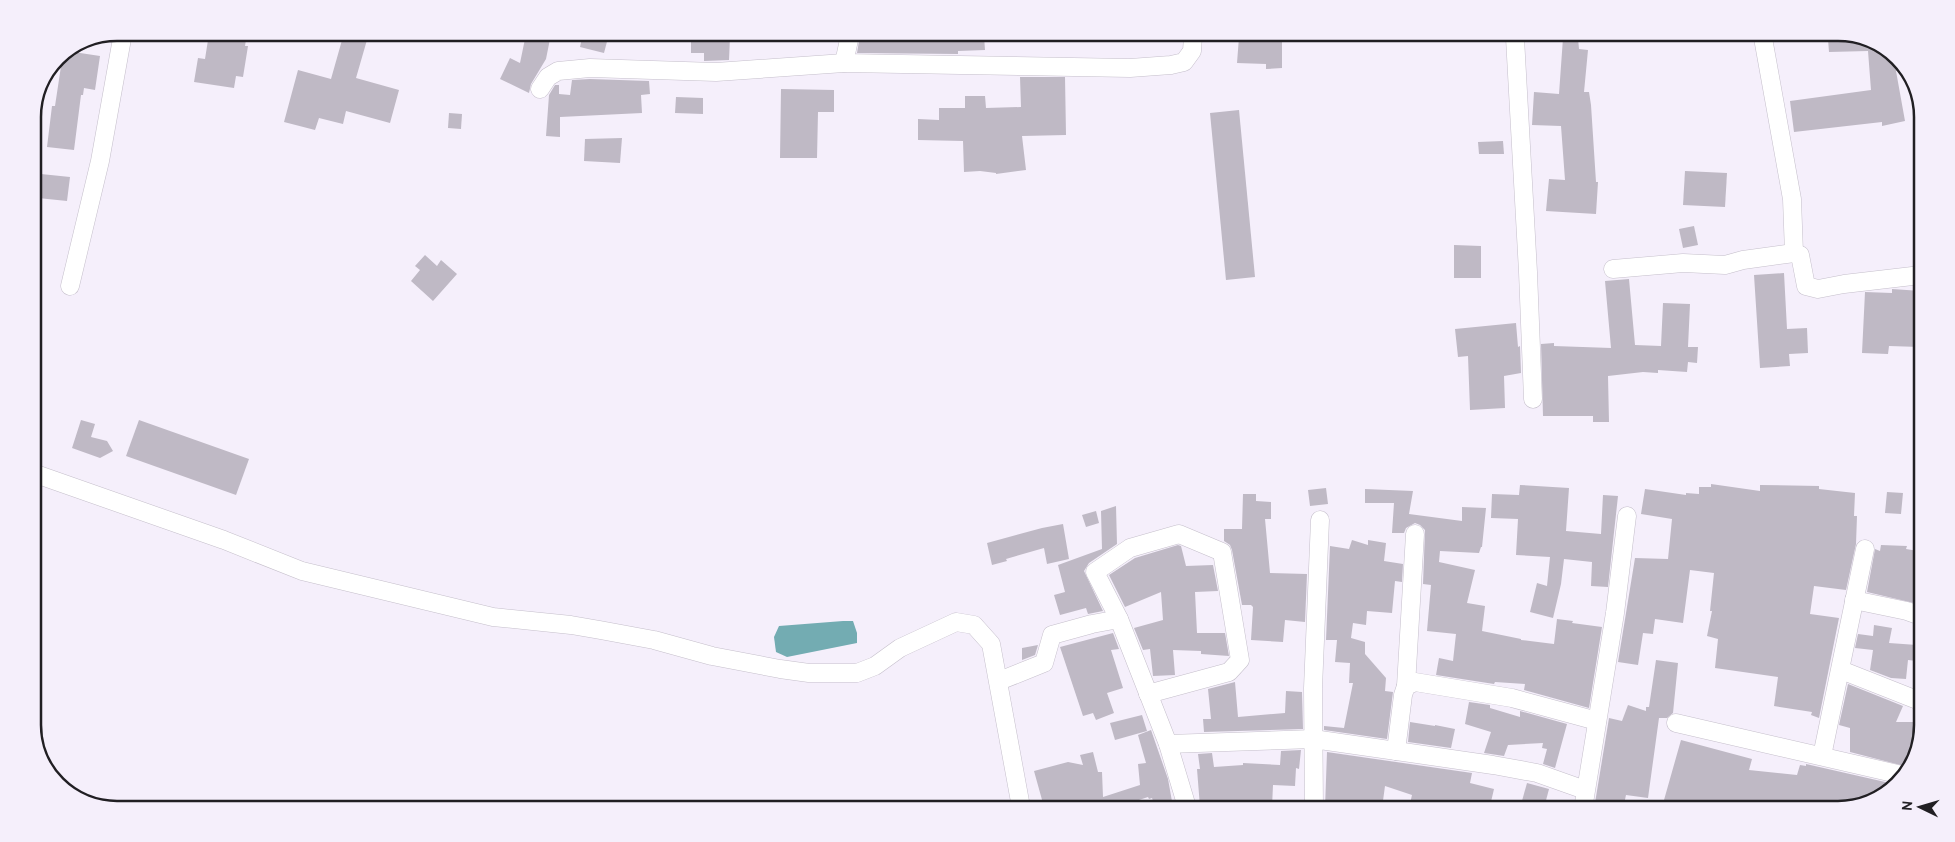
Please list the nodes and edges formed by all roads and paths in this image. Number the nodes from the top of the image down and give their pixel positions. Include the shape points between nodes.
1 (121, 41) edge
2 (849, 41) edge
3 (1193, 41) edge
4 (1514, 41) edge
5 (1764, 41) edge
6 (844, 63) junction
7 (540, 89) dead end
8 (1794, 253) junction
9 (1612, 269) dead end
10 (1914, 276) edge
11 (70, 286) dead end
12 (1533, 399) dead end
13 (41, 476) edge
14 (1627, 516) dead end
15 (1320, 520) dead end
16 (1415, 534) dead end
17 (1865, 549) dead end
18 (1854, 600) junction
19 (1914, 614) edge
20 (1119, 619) junction
21 (1841, 670) junction
22 (999, 681) junction
23 (1406, 686) junction
24 (1148, 694) junction
25 (1914, 699) edge
26 (1597, 722) junction
27 (1676, 723) dead end
28 (1313, 739) junction
29 (1168, 744) junction
30 (1396, 751) junction
31 (1822, 756) junction
32 (1897, 773) edge
33 (1585, 790) junction
34 (1020, 801) edge
35 (1185, 801) edge
36 (1314, 801) edge
37 (1584, 801) edge

1 - 11 street via 100,161
2 - 6 street
3 - 6 street via 1192,51 1184,62 1138,68
4 - 12 street
5 - 8 street via 1792,199
6 - 7 street via 716,72 590,68 558,71 548,77
8 - 9 street via 1725,265 1684,263
8 - 10 street via 1800,255 1806,286 1818,289
13 - 22 street via 302,571 493,617 600,630 780,669 857,673 875,666 900,648 956,622 974,625 991,644
14 - 26 street
15 - 28 street via 1312,688
16 - 23 street
17 - 18 street
18 - 19 street
18 - 21 street
20 - 22 street via 1052,635 1044,663
20 - 24 street
20 - 24 street via 1096,572 1130,548 1179,534 1222,552 1240,660 1229,672
21 - 25 street
21 - 31 street
22 - 34 street
23 - 26 street via 1415,682 1512,698
23 - 30 street
24 - 29 street
26 - 33 street
27 - 31 street
28 - 29 street
28 - 30 street
28 - 36 street
29 - 35 street
30 - 33 street via 1537,773
31 - 32 street
33 - 37 street

